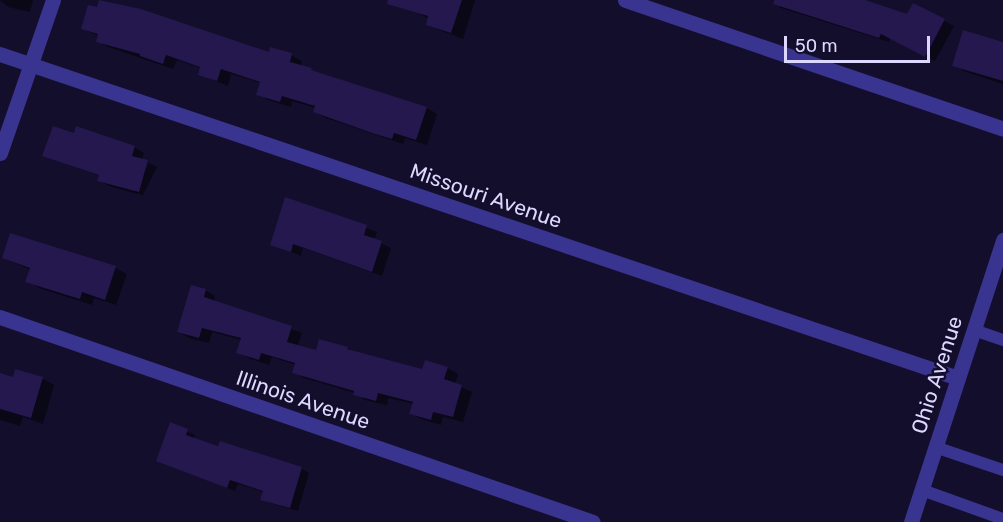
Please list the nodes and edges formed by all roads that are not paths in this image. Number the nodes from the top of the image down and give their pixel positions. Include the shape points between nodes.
1 (53, 0) edge
2 (625, 0) edge
3 (0, 54) edge
4 (31, 65) junction
5 (1003, 129) edge
6 (0, 153) edge
7 (1003, 240) edge
8 (0, 317) edge
9 (974, 330) junction
10 (1003, 340) edge
11 (958, 378) junction
12 (935, 447) junction
13 (1003, 470) edge
14 (922, 490) junction
15 (1003, 519) edge
16 (593, 522) edge
17 (911, 522) edge

1 - 4 street
2 - 5 street
3 - 4 street, Missouri Avenue
4 - 6 street
4 - 11 street, Missouri Avenue
7 - 9 street, Ohio Avenue
8 - 16 street, Illinois Avenue
9 - 10 lane
9 - 11 street, Ohio Avenue
11 - 12 street, Ohio Avenue
12 - 13 lane
12 - 14 street, Ohio Avenue
14 - 15 lane
14 - 17 street, Ohio Avenue

